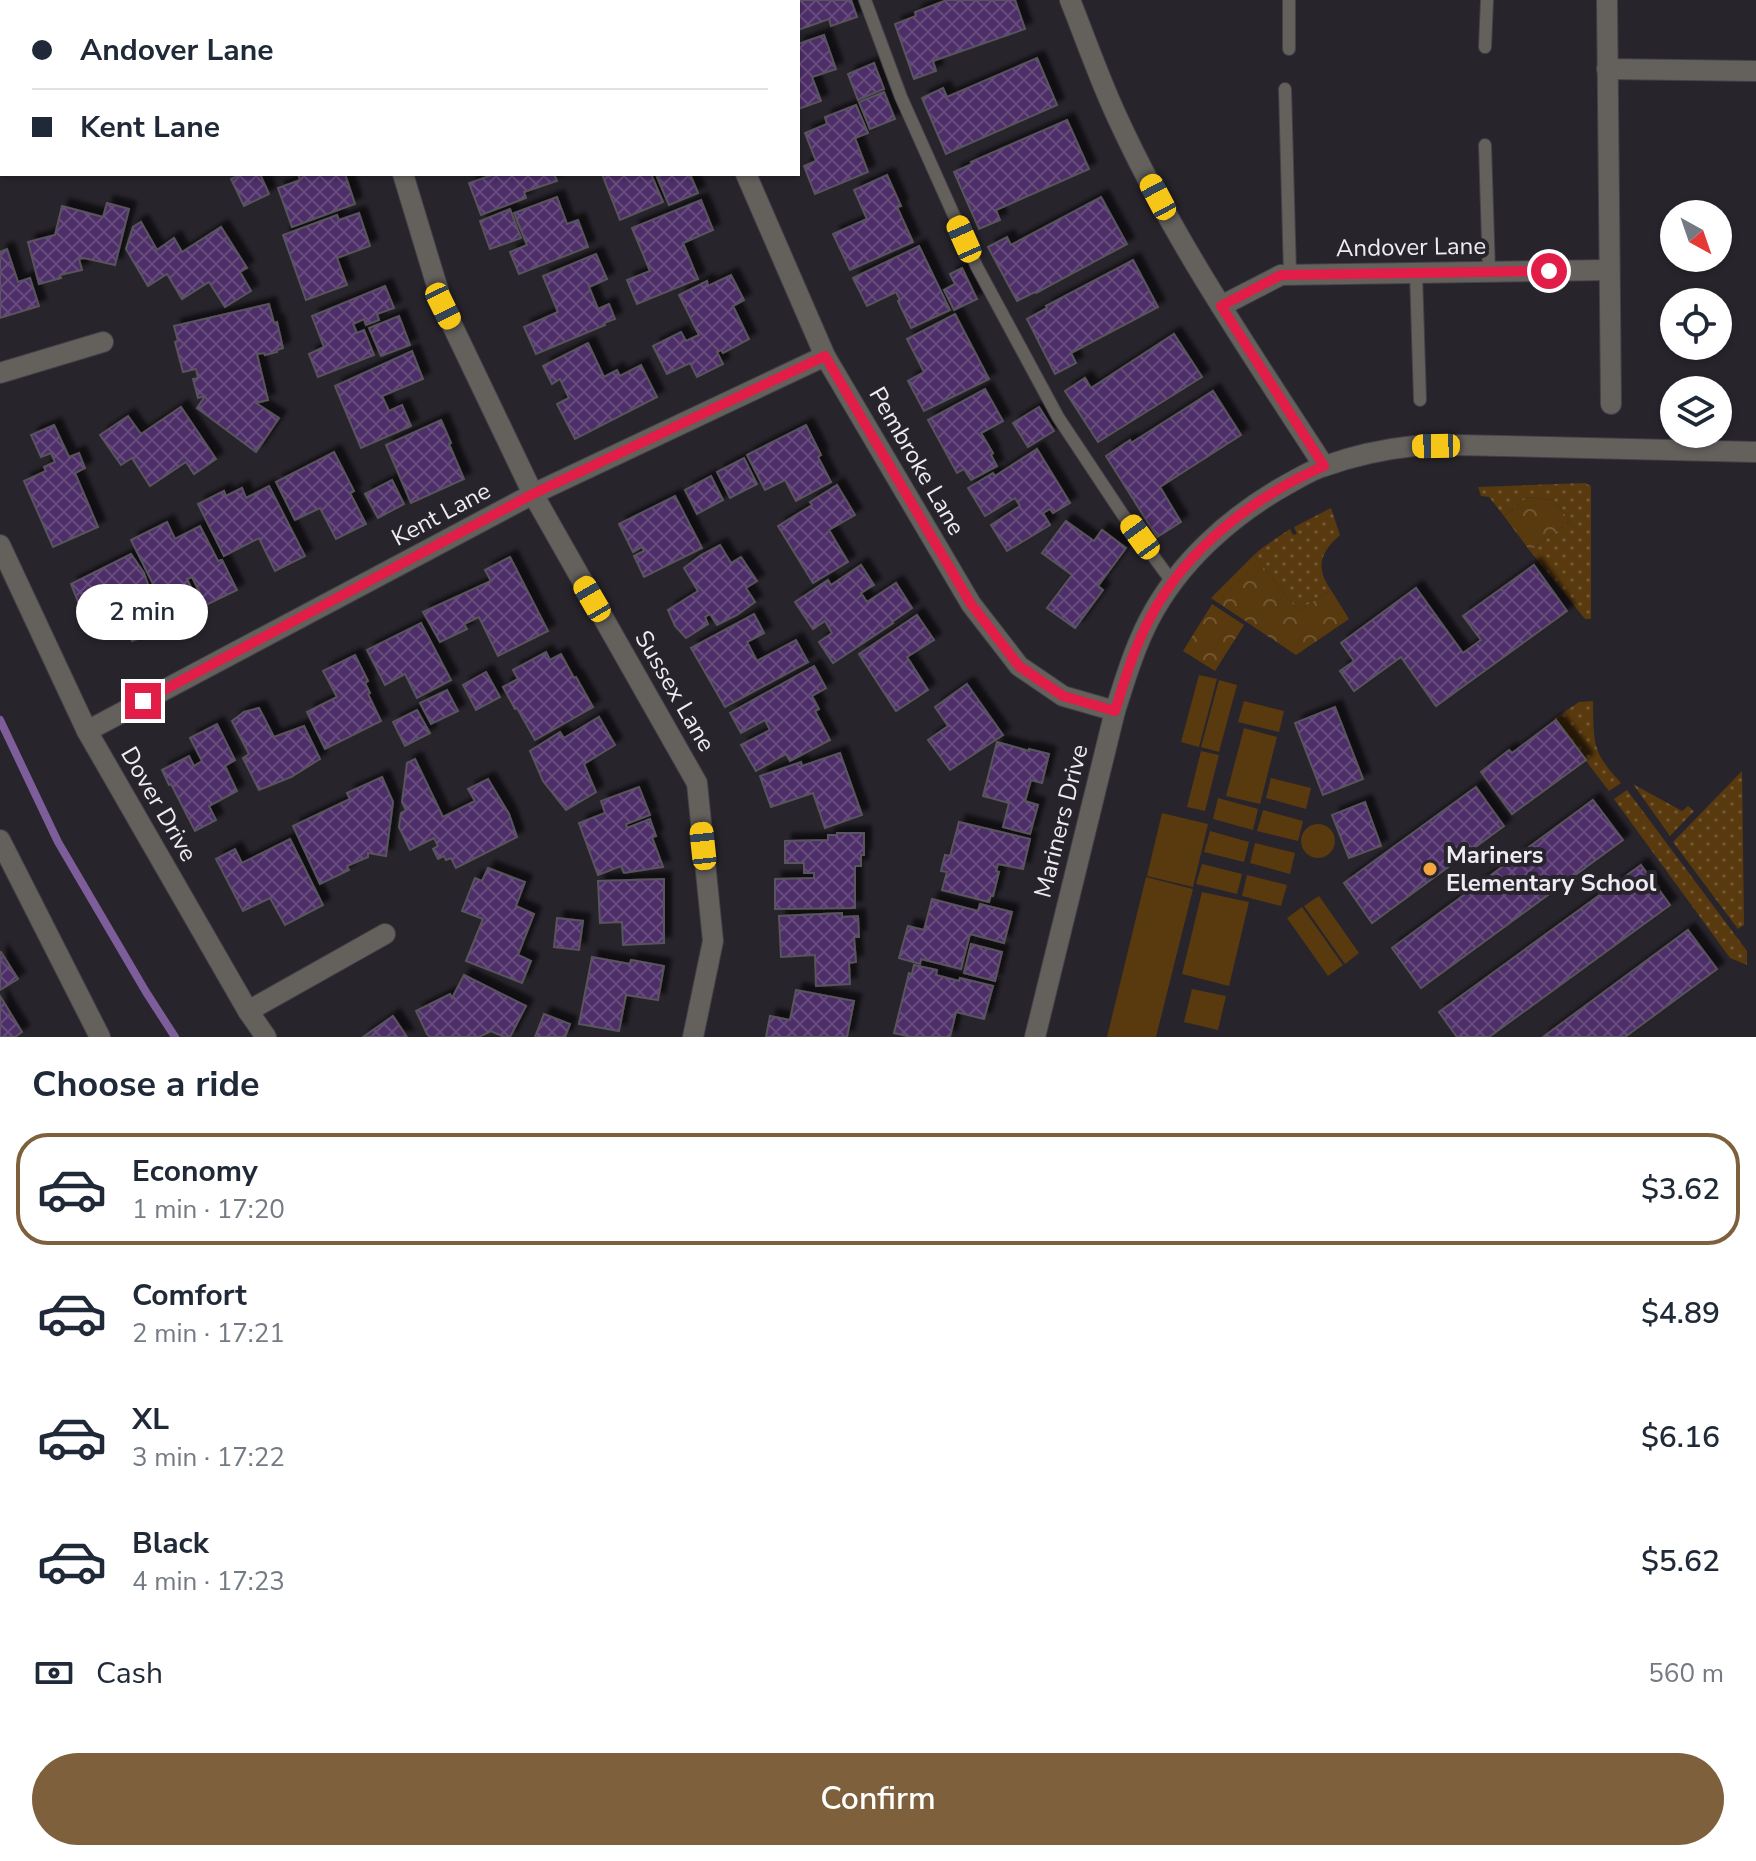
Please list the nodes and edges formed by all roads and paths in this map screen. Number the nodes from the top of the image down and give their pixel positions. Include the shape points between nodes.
1 (865, 0) edge
2 (1070, 0) edge
3 (1289, 0) edge
4 (1487, 0) edge
5 (1607, 0) edge
6 (1485, 47) dead end
7 (1289, 49) dead end
8 (1607, 69) junction
9 (1756, 71) edge
10 (1285, 89) dead end
11 (1485, 145) dead end
12 (404, 176) edge
13 (747, 176) edge
14 (1609, 270) junction
15 (1489, 272) junction
16 (1416, 273) junction
17 (1290, 274) junction
18 (1221, 306) junction
19 (103, 342) dead end
20 (825, 356) junction
21 (0, 373) edge
22 (1420, 400) dead end
23 (1611, 404) dead end
24 (1756, 452) edge
25 (1324, 466) junction
26 (533, 494) junction
27 (0, 545) edge
28 (1173, 583) junction
29 (1115, 711) junction
30 (87, 731) junction
31 (0, 840) edge
32 (385, 934) dead end
33 (248, 1011) junction
34 (100, 1037) edge
35 (266, 1037) edge
36 (693, 1037) edge
37 (1035, 1037) edge

1 - 28 lane via 901,97 977,267 1058,417
2 - 18 street via 1117,119
3 - 7 lane
4 - 6 lane
5 - 8 street
8 - 9 street
8 - 14 street
10 - 17 lane
11 - 15 lane
12 - 26 street, Sussex Lane via 443,306
13 - 20 street, Pembroke Lane
14 - 15 street, Andover Lane
14 - 23 street
15 - 16 street, Andover Lane
16 - 17 street, Andover Lane
16 - 22 lane
17 - 18 street, Andover Lane
18 - 25 street
19 - 21 street
20 - 26 street, Kent Lane
20 - 29 street, Pembroke Lane via 971,604 1019,666 1063,696
24 - 25 street, Mariners Drive via 1415,446
25 - 28 street, Mariners Drive via 1235,518
26 - 30 street, Kent Lane
26 - 36 street, Sussex Lane via 697,783 713,941
27 - 30 street, Dover Drive
28 - 29 street, Mariners Drive via 1131,658
29 - 37 street, Mariners Drive
30 - 33 street, Dover Drive
31 - 34 street
32 - 33 street
33 - 35 street, Dover Drive

